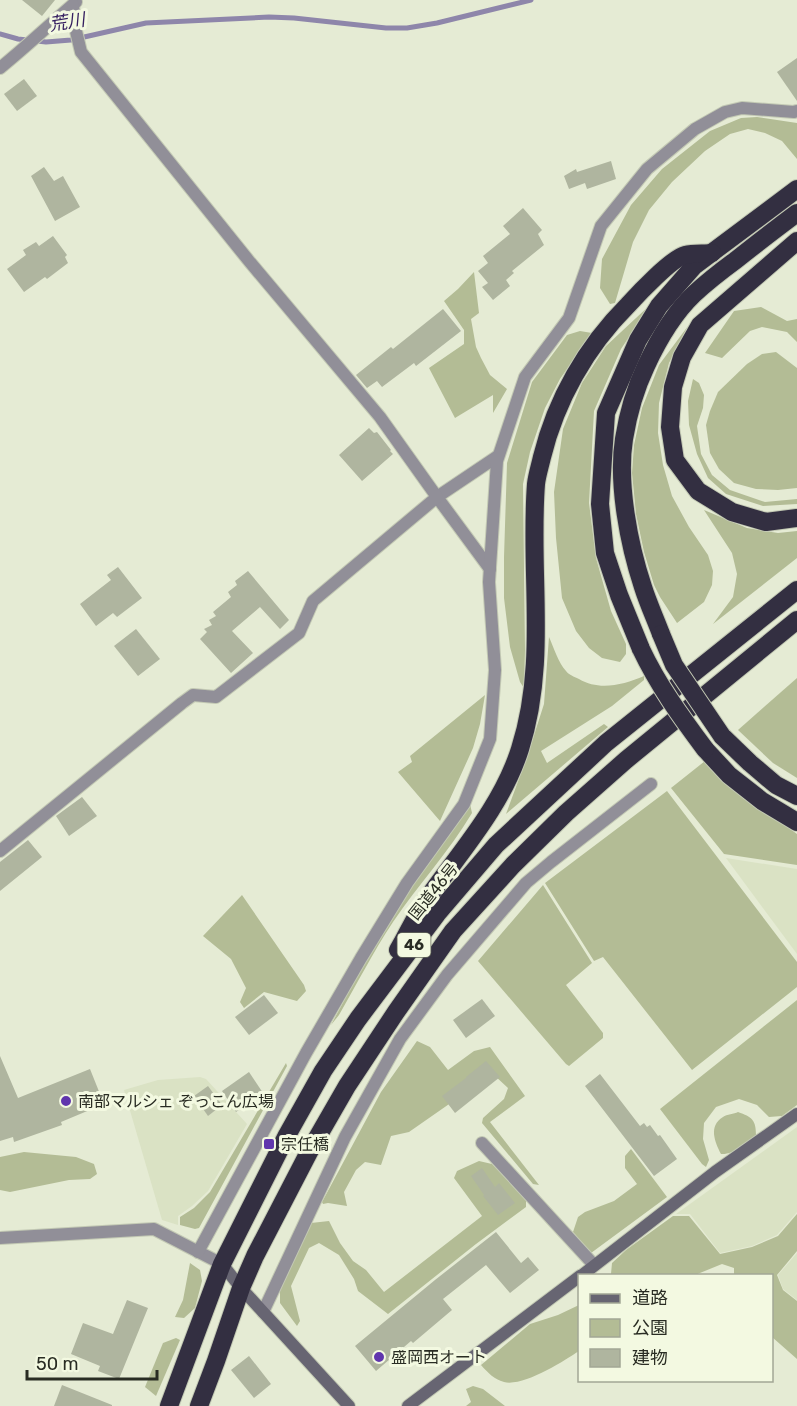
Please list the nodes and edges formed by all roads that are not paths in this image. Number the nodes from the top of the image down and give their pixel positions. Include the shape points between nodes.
1 (76, 3) edge
2 (0, 68) edge
3 (797, 111) edge
4 (797, 174) edge
5 (797, 189) edge
6 (797, 213) edge
7 (752, 223) junction
8 (797, 227) edge
9 (797, 241) edge
10 (712, 253) junction
11 (720, 272) junction
12 (740, 290) junction
13 (498, 456) junction
14 (437, 497) junction
15 (797, 518) edge
16 (490, 569) junction
17 (797, 590) edge
18 (797, 620) edge
19 (788, 632) edge
20 (651, 784) dead end
21 (797, 796) edge
22 (797, 822) edge
23 (0, 851) edge
24 (358, 1019) junction
25 (797, 1114) edge
26 (482, 1143) dead end
27 (0, 1238) edge
28 (198, 1252) junction
29 (222, 1264) junction
30 (594, 1265) junction
31 (583, 1274) edge
32 (578, 1278) edge
33 (241, 1288) junction
34 (263, 1312) junction
35 (169, 1406) edge
36 (199, 1406) edge
37 (349, 1406) edge
38 (408, 1406) edge

1 - 2 street
1 - 14 street via 75,27 81,52 380,417
3 - 13 street via 742,108 725,112 695,129 647,169 602,226 569,318 525,377
4 - 7 highway via 762,200
5 - 7 highway
6 - 11 highway
7 - 10 highway
8 - 11 highway
8 - 12 highway
9 - 12 highway
10 - 22 highway, bridge via 694,266 659,306 638,340 606,413 600,504 605,553 641,649 672,704 729,775
10 - 24 highway via 683,255 655,278 590,350 569,385 536,481 536,664 520,749 494,804 426,901
11 - 21 highway, bridge via 692,295 669,324 640,379 624,441 625,510 642,586 674,665 722,735 776,785
12 - 15 highway via 700,325 682,357 673,387 670,427 675,460 698,491 732,512 766,522
13 - 14 street
13 - 16 street
14 - 16 street
14 - 23 street via 313,601 299,633 216,697 193,695 182,703
16 - 28 street via 495,670 490,739 464,804 407,883 361,958
17 - 24 highway, 国道46号 / 46 via 606,743 496,845 437,914
18 - 19 highway, 46
19 - 33 highway, 46 via 626,760 566,813 453,932 347,1086
20 - 34 street via 526,884 440,984 400,1040 345,1137
24 - 29 highway, 国道46号 / 46 via 286,1137
25 - 30 street
26 - 30 street
27 - 28 street via 154,1229
28 - 29 street
29 - 33 street
29 - 35 highway, 国道46号 / 46
30 - 31 street
32 - 38 street
33 - 34 street
33 - 36 highway, 46
34 - 37 street

